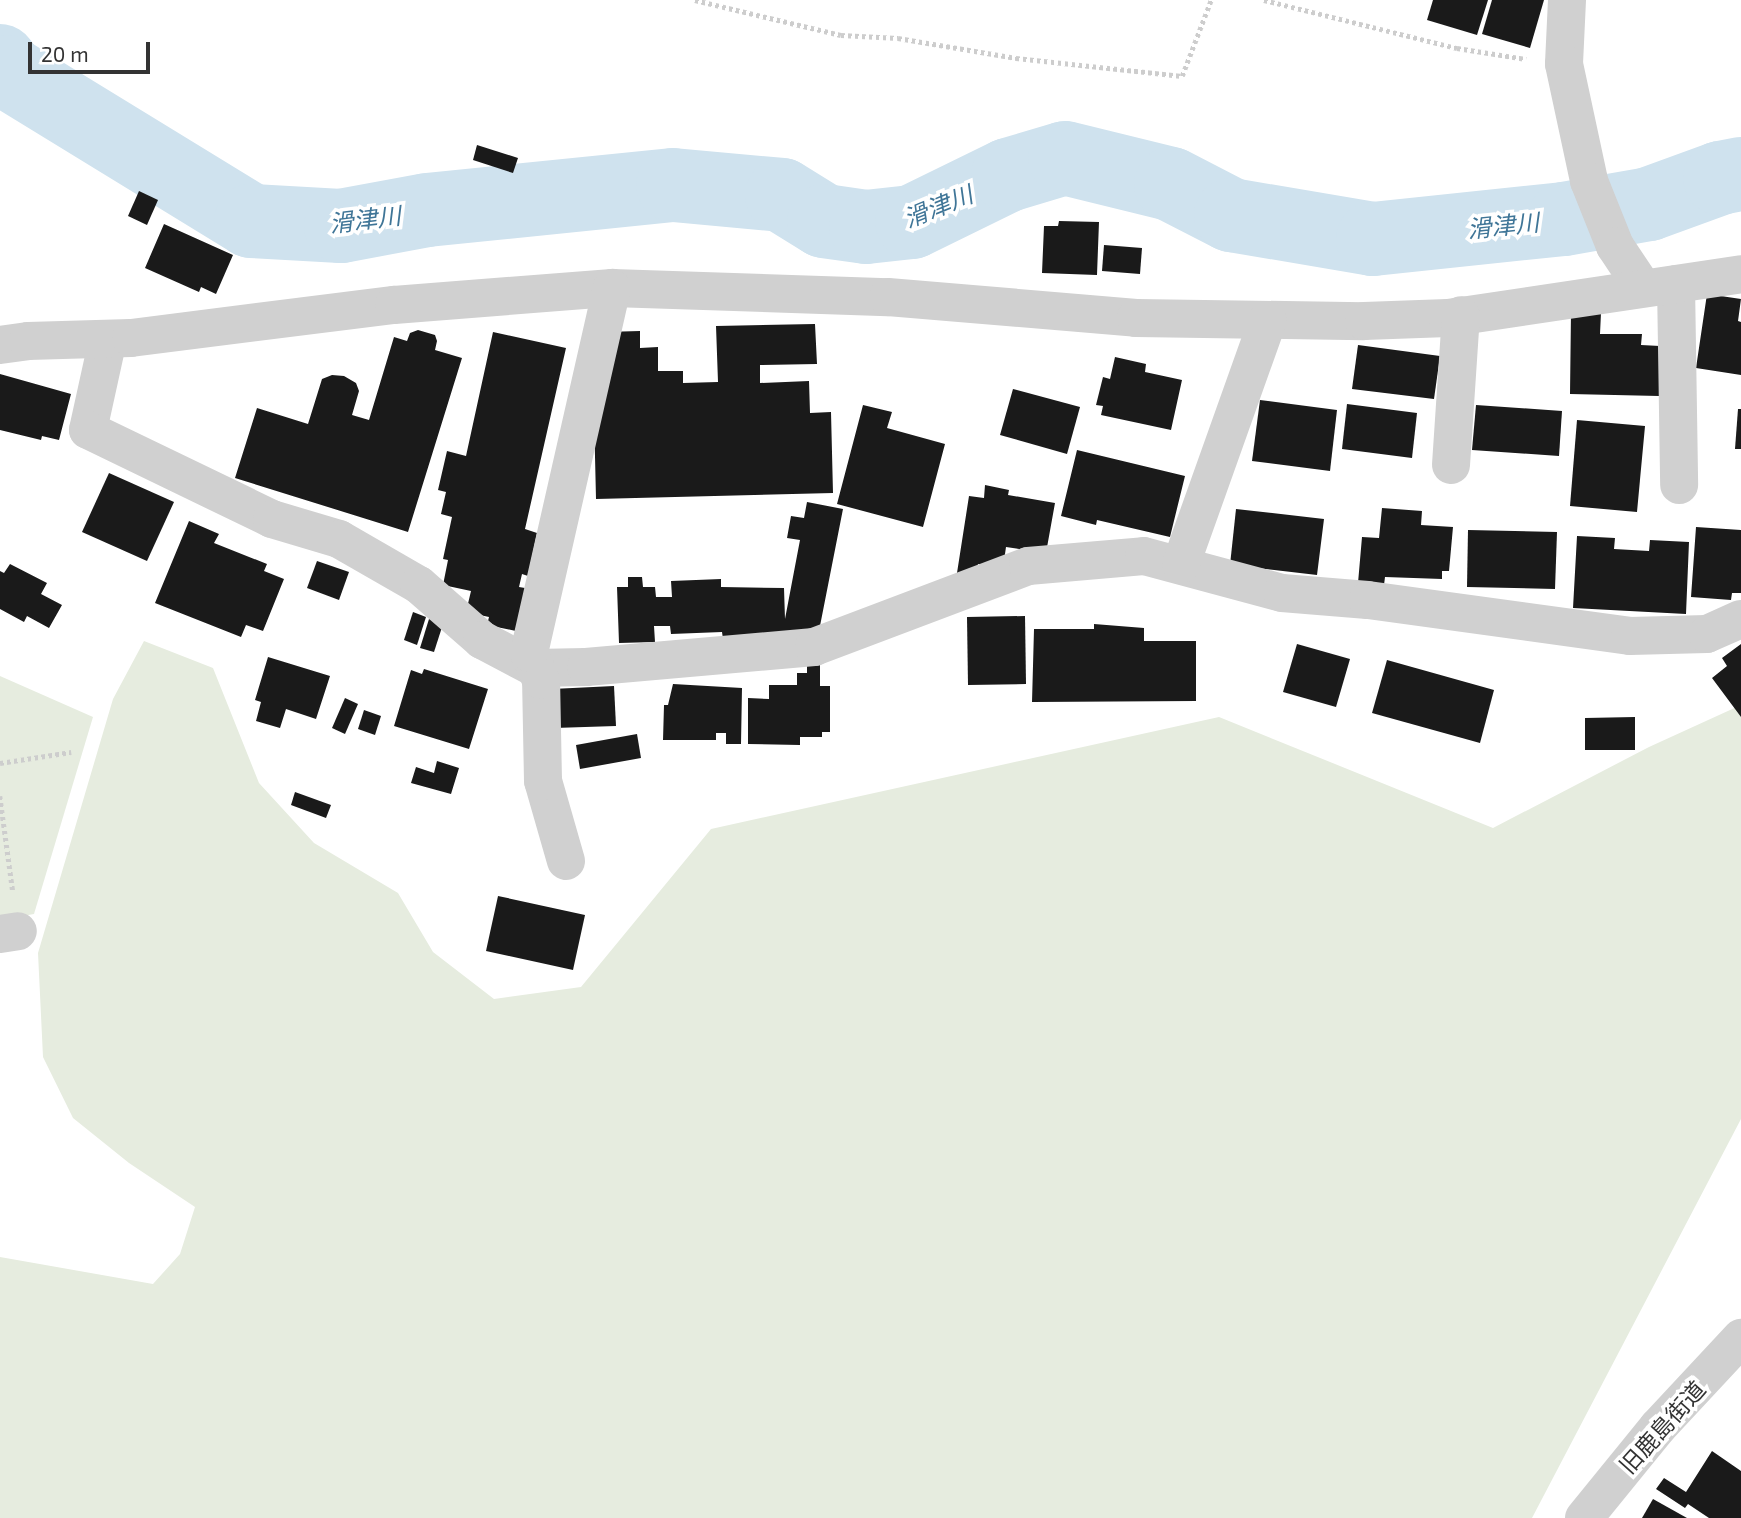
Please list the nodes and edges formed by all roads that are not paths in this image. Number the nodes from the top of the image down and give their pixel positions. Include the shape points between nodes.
1 (1567, 0) edge
2 (1741, 274) edge
3 (1660, 286) junction
4 (612, 288) junction
5 (1461, 315) junction
6 (1268, 320) junction
7 (108, 339) junction
8 (0, 345) edge
9 (1451, 465) dead end
10 (1679, 485) dead end
11 (1181, 564) junction
12 (1741, 619) edge
13 (536, 668) junction
14 (566, 861) dead end
15 (1741, 1338) edge
16 (1584, 1518) edge

1 - 3 street via 1564,64 1589,181 1615,246
2 - 3 street
3 - 5 street
3 - 10 street
4 - 6 street via 888,297 1136,318
4 - 7 street via 394,305
4 - 13 street via 529,653
5 - 6 street
5 - 9 street
6 - 11 street
7 - 8 street
7 - 13 street via 88,430 272,519 339,539 419,585 482,640
11 - 12 street via 1282,593 1368,600 1630,636 1707,634
11 - 13 street via 1144,556 1028,565 814,647
13 - 14 street via 541,680 542,781
15 - 16 street, 旧鹿島街道 via 1658,1427

